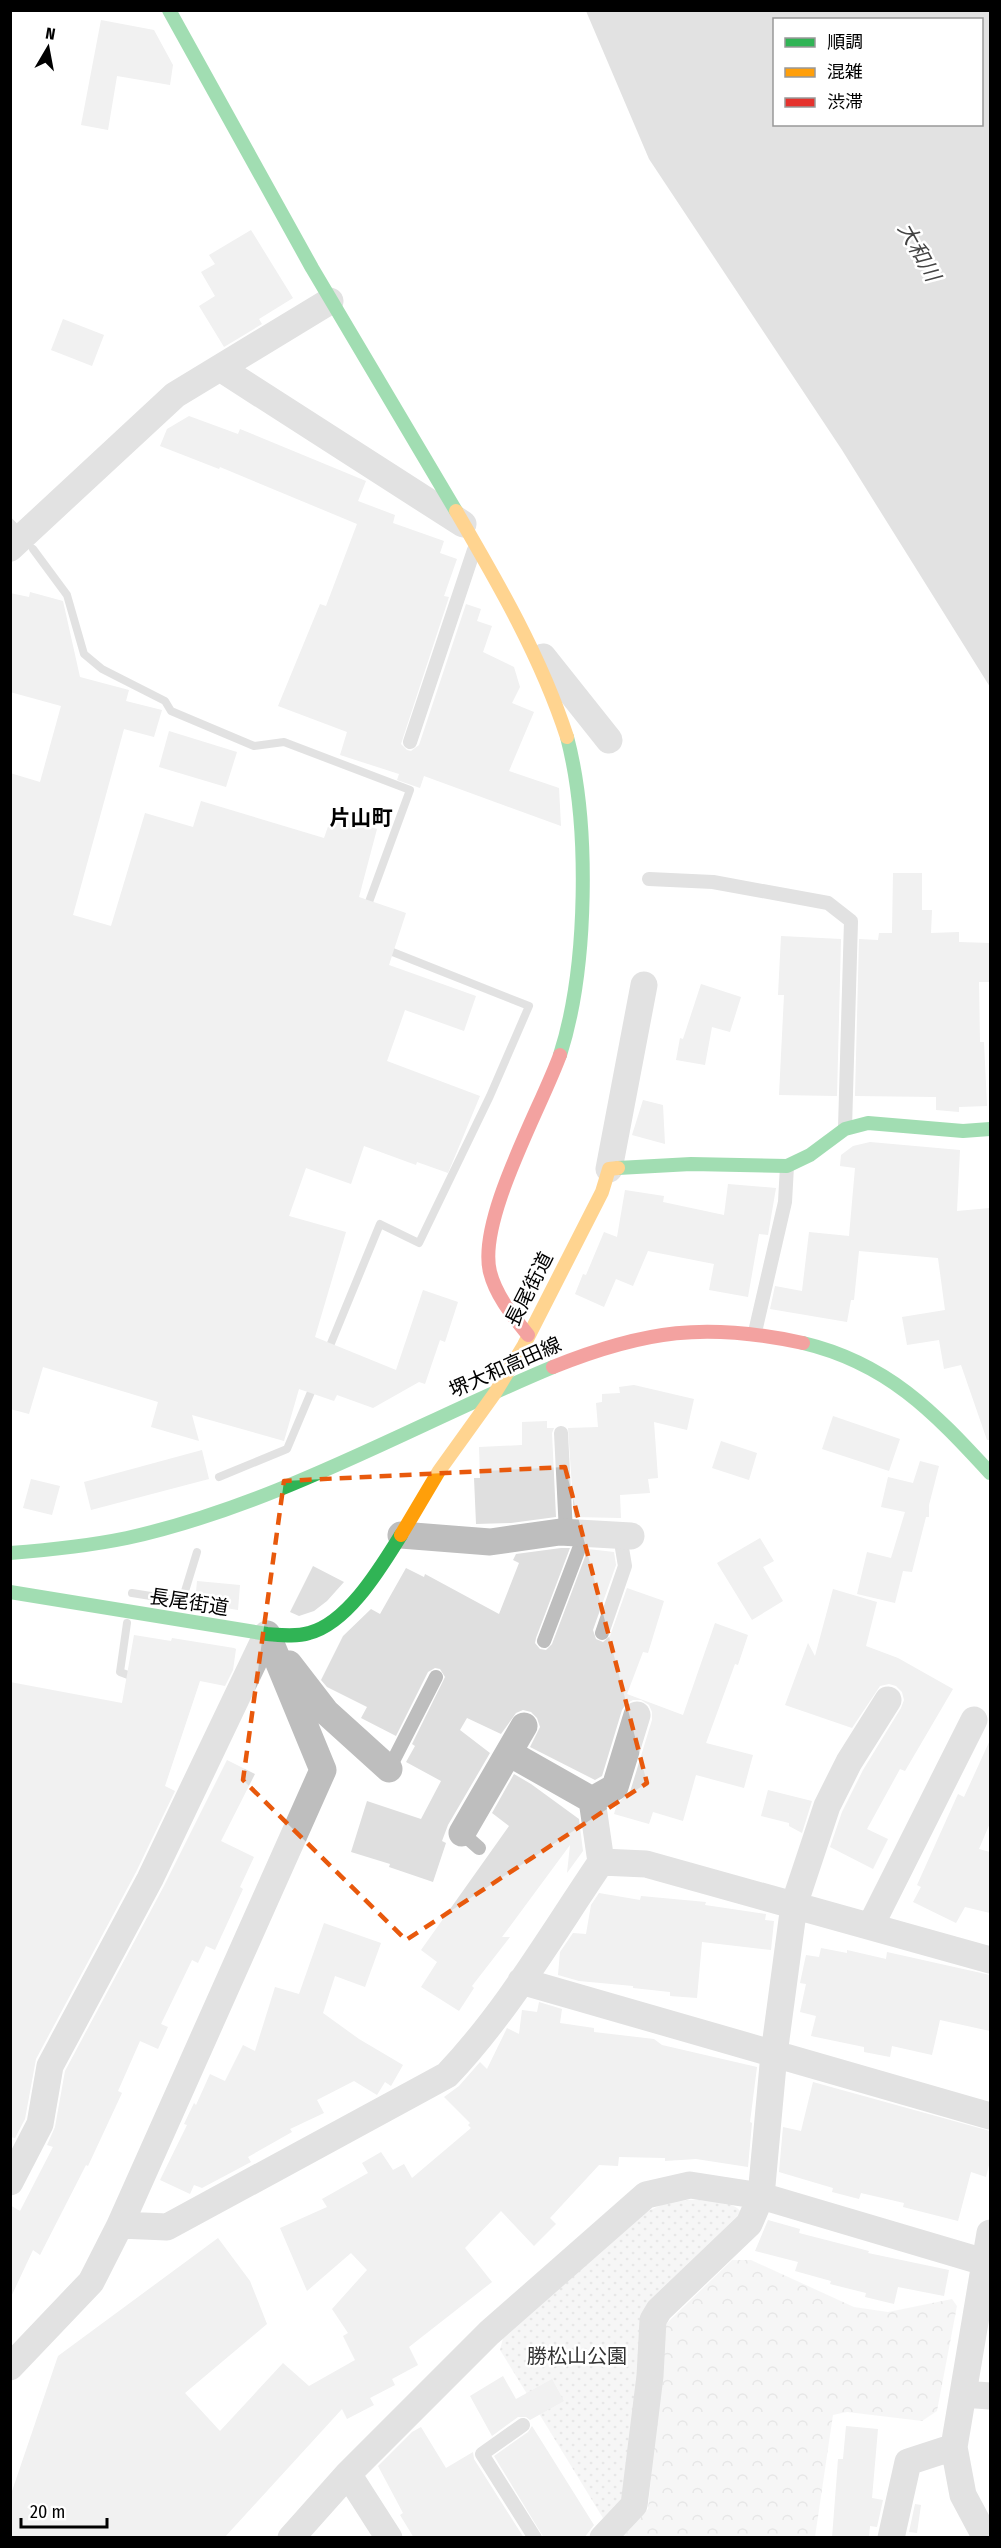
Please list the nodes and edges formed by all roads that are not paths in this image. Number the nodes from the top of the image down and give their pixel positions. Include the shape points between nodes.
1 (169, 10) edge
2 (330, 301) junction
3 (220, 368) junction
4 (471, 535) junction
5 (10, 548) edge
6 (520, 628) junction
7 (609, 740) dead end
8 (410, 742) dead end
9 (649, 879) dead end
10 (644, 986) dead end
11 (845, 1128) junction
12 (990, 1129) edge
13 (787, 1166) junction
14 (609, 1169) junction
15 (755, 1332) junction
16 (528, 1335) junction
17 (495, 1392) junction
18 (561, 1433) dead end
19 (990, 1473) edge
20 (575, 1533) junction
21 (400, 1535) junction
22 (626, 1536) joint
23 (10, 1553) edge
24 (10, 1592) edge
25 (602, 1633) dead end
26 (267, 1634) junction
27 (544, 1641) dead end
28 (436, 1677) dead end
29 (888, 1700) dead end
30 (637, 1715) dead end
31 (974, 1720) dead end
32 (524, 1726) dead end
33 (508, 1753) junction
34 (389, 1769) joint
35 (592, 1800) junction
36 (470, 1841) dead end
37 (601, 1862) junction
38 (794, 1905) junction
39 (871, 1925) junction
40 (990, 1960) edge
41 (520, 1981) junction
42 (774, 2054) junction
43 (990, 2116) edge
44 (10, 2182) edge
45 (761, 2196) junction
46 (120, 2225) junction
47 (990, 2233) edge
48 (987, 2262) edge
49 (10, 2367) edge
50 (963, 2394) junction
51 (990, 2396) edge
52 (523, 2425) dead end
53 (954, 2447) junction
54 (348, 2474) junction
55 (291, 2538) edge
56 (389, 2538) edge
57 (536, 2538) edge
58 (603, 2538) edge
59 (891, 2538) edge
60 (986, 2538) edge

1 - 2 street
2 - 3 street
2 - 4 street
3 - 4 street
3 - 5 street via 175,395
4 - 6 street
4 - 8 lane
6 - 7 street
6 - 16 street via 560,714 578,784 582,893 576,982 567,1030 553,1077 491,1228 488,1263 498,1295
9 - 11 lane via 713,882 828,903 851,921
10 - 14 street
11 - 12 street via 868,1123 963,1131
11 - 13 street via 810,1155
13 - 14 street via 691,1164
13 - 15 lane via 785,1202
14 - 16 street, 長尾街道 via 602,1192
15 - 17 street, 堺大和高田線 via 684,1330 623,1341 564,1361
15 - 19 street, 堺大和高田線 via 845,1354 900,1385 953,1432
16 - 17 street, 長尾街道
17 - 21 street, 長尾街道 via 461,1437
17 - 23 street, 堺大和高田線 via 312,1475 228,1508 158,1530 92,1544
18 - 20 lane
20 - 21 street via 490,1542
20 - 22 street
20 - 27 lane
21 - 26 street, 長尾街道 via 351,1603 325,1627 302,1636
22 - 25 lane via 625,1566
24 - 26 street, 長尾街道
26 - 34 street via 326,1712
26 - 44 street via 150,1879 50,2066 40,2124
26 - 46 street via 323,1770
28 - 34 lane
29 - 38 street via 827,1806
30 - 35 street via 615,1787
31 - 39 street
32 - 33 street
33 - 35 street
33 - 36 street
35 - 37 street
37 - 38 street via 646,1864
37 - 41 street
38 - 39 street
38 - 42 street
39 - 40 street
41 - 42 street
41 - 46 street via 468,2054 447,2075 167,2227
42 - 43 street
42 - 45 street
45 - 48 street
45 - 54 street via 690,2185 646,2195 489,2333
45 - 58 street via 748,2224 653,2320 634,2505
46 - 49 street via 92,2282
47 - 48 street
48 - 50 street
50 - 51 street
50 - 53 street
52 - 57 lane via 482,2454
53 - 59 street via 908,2462
53 - 60 street via 963,2494
54 - 55 street
54 - 56 street

